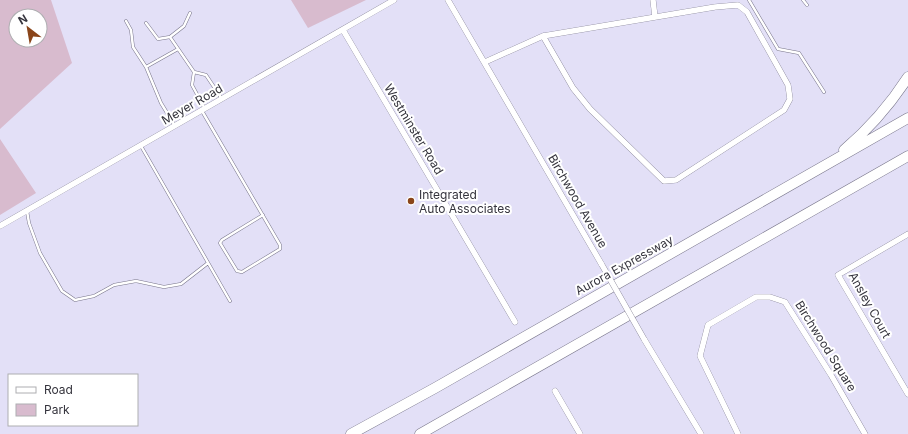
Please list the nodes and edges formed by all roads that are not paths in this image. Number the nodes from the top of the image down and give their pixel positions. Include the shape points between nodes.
1 (394, 0) edge
2 (448, 0) edge
3 (653, 0) edge
4 (749, 0) edge
5 (803, 0) edge
6 (807, 5) dead end
7 (190, 13) dead end
8 (655, 17) junction
9 (126, 21) dead end
10 (146, 22) dead end
11 (342, 30) junction
12 (543, 36) junction
13 (170, 37) junction
14 (178, 49) junction
15 (485, 62) junction
16 (146, 67) junction
17 (194, 72) junction
18 (908, 77) edge
19 (824, 92) dead end
20 (222, 100) junction
21 (204, 110) junction
22 (908, 118) edge
23 (175, 126) junction
24 (141, 146) junction
25 (908, 156) edge
26 (816, 172) junction
27 (27, 211) junction
28 (263, 215) junction
29 (0, 226) edge
30 (908, 234) edge
31 (208, 263) junction
32 (230, 301) dead end
33 (515, 322) dead end
34 (555, 391) dead end
35 (908, 394) edge
36 (351, 434) edge
37 (420, 434) edge
38 (580, 434) edge
39 (701, 434) edge
40 (738, 434) edge
41 (865, 434) edge

1 - 11 street, Meyer Road
2 - 15 street, Birchwood Avenue
3 - 8 street
4 - 19 lane via 778,49 799,52
5 - 6 lane
7 - 13 lane via 184,26
8 - 12 street
8 - 12 street via 738,5 747,12 781,72 788,85 790,99 784,110 676,180 664,181 590,109 573,88
9 - 16 lane via 131,30 133,47
10 - 13 lane via 158,39
11 - 20 street, Meyer Road
11 - 33 street, Westminster Road
12 - 15 street
13 - 14 lane
14 - 16 lane
14 - 17 lane
15 - 39 street, Birchwood Avenue, bridge
16 - 23 lane via 161,103
17 - 20 lane via 206,75
17 - 21 lane via 192,85
18 - 26 highway via 893,101 865,132
20 - 21 street, Meyer Road
21 - 23 street, Meyer Road
21 - 28 lane
22 - 26 highway, Aurora Expressway
23 - 24 street, Meyer Road
24 - 27 street, Meyer Road
24 - 31 lane
25 - 37 highway
26 - 36 highway, Aurora Expressway
27 - 29 street, Meyer Road
27 - 31 lane via 40,253 62,291 75,300 94,296 114,285 136,282 164,287 180,284
28 - 28 lane via 280,249 242,272 237,271 220,243
30 - 35 street, Ansley Court via 838,275
31 - 32 lane
34 - 38 street
40 - 41 street, Birchwood Square via 700,356 708,325 756,297 770,297 785,302 832,375

